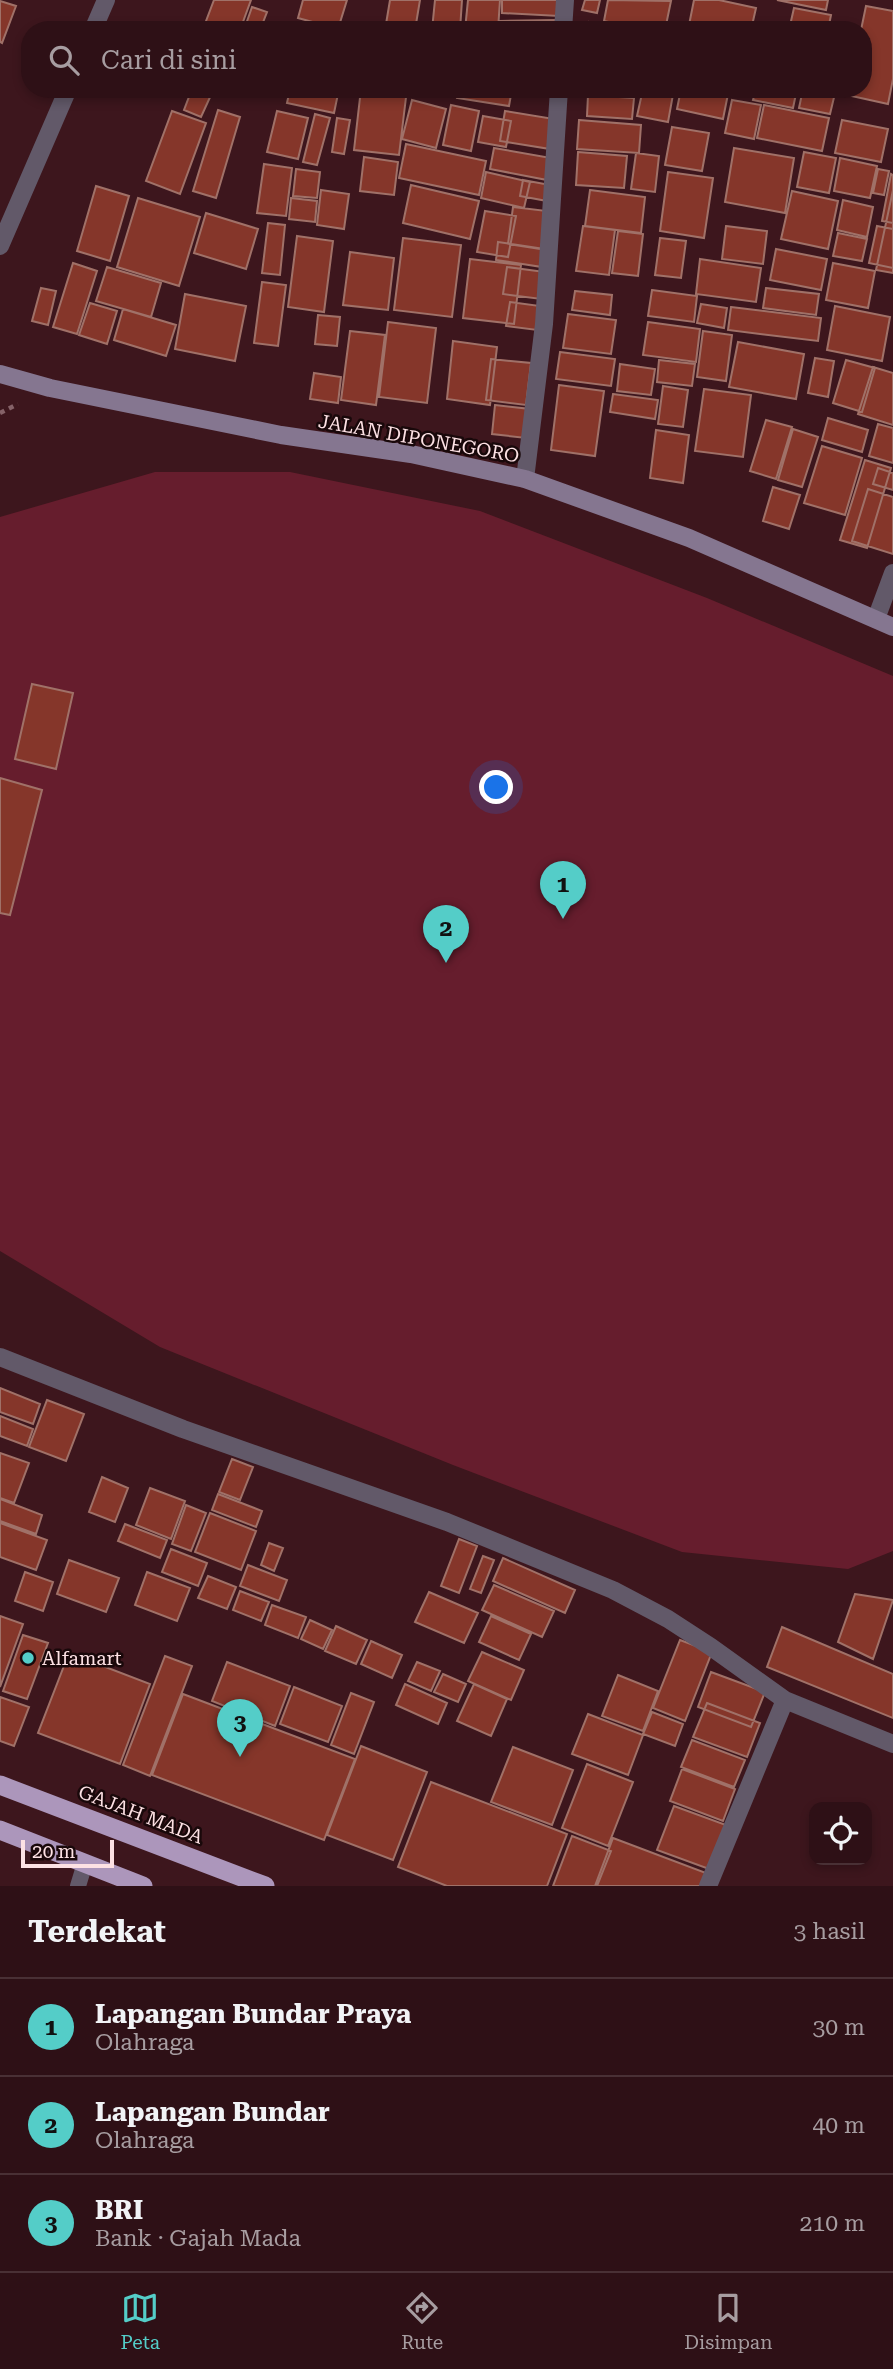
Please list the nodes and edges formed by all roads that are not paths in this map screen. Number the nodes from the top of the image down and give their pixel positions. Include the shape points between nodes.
1 (106, 0) edge
2 (565, 0) edge
3 (97, 21) edge
4 (564, 21) edge
5 (64, 98) edge
6 (558, 98) edge
7 (0, 246) edge
8 (0, 374) edge
9 (525, 478) junction
10 (893, 573) edge
11 (876, 619) junction
12 (893, 626) edge
13 (0, 1357) edge
14 (785, 1700) junction
15 (893, 1744) edge
16 (0, 1785) edge
17 (0, 1830) edge
18 (85, 1863) junction
19 (78, 1886) edge
20 (143, 1886) edge
21 (265, 1886) edge
22 (708, 1886) edge

1 - 3 street
2 - 4 street
5 - 7 street
6 - 9 street via 544,324
8 - 9 main road, JALAN DIPONEGORO via 267,432 411,454
9 - 11 main road, JALAN DIPONEGORO via 689,538
10 - 11 street
11 - 12 main road, JALAN DIPONEGORO
13 - 14 street via 183,1429 447,1522 614,1590 668,1619
14 - 15 street
14 - 22 street
16 - 21 highway, GAJAH MADA
17 - 18 highway
18 - 19 lane
18 - 20 highway

